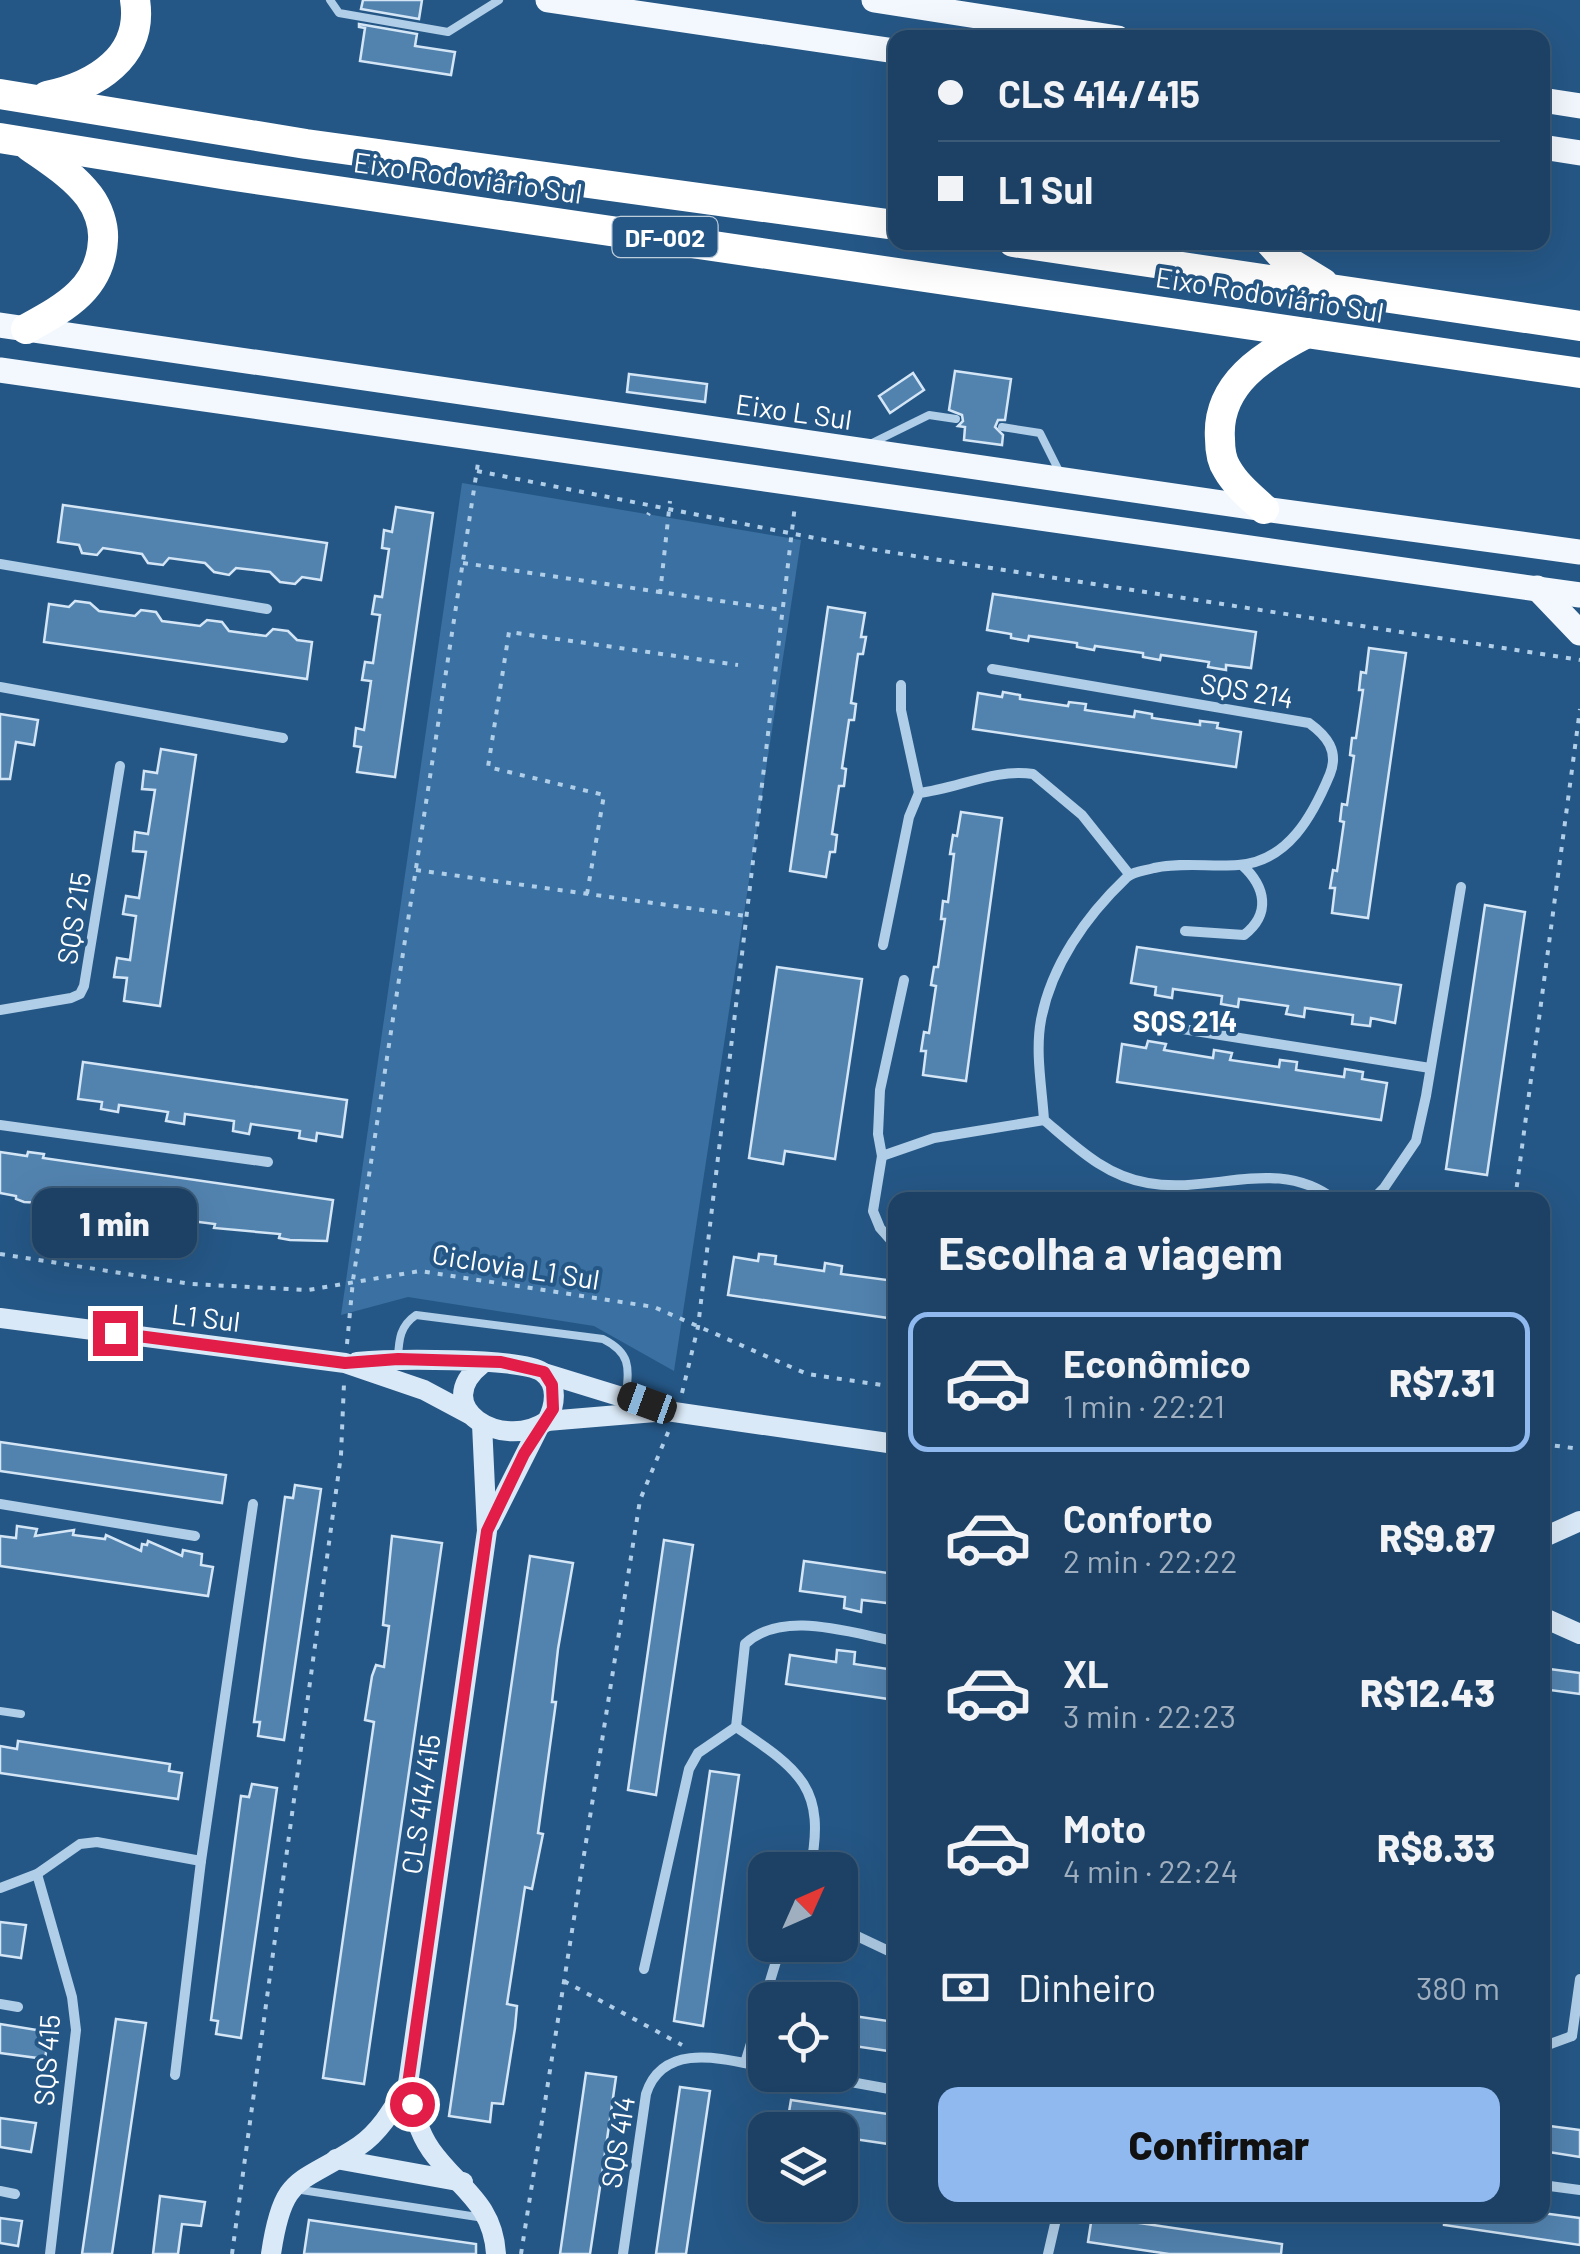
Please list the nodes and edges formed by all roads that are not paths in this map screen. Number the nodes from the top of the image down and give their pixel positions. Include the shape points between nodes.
1 (134, 0) edge
2 (330, 0) edge
3 (499, 0) edge
4 (548, 0) edge
5 (874, 0) edge
6 (1067, 30) edge
7 (888, 50) edge
8 (0, 94) edge
9 (35, 98) junction
10 (1550, 101) edge
11 (1580, 106) edge
12 (12, 140) edge
13 (1550, 148) edge
14 (1580, 152) edge
15 (888, 224) edge
16 (1066, 250) edge
17 (1277, 250) edge
18 (1334, 290) junction
19 (1521, 317) junction
20 (1580, 317) edge
21 (1580, 326) edge
22 (13, 327) edge
23 (1307, 333) junction
24 (1512, 364) junction
25 (0, 370) edge
26 (1580, 373) edge
27 (1580, 386) edge
28 (956, 419) dead end
29 (1002, 427) dead end
30 (857, 450) junction
31 (1063, 480) junction
32 (1264, 509) junction
33 (1580, 552) edge
34 (0, 564) edge
35 (1537, 588) junction
36 (1580, 594) edge
37 (268, 608) dead end
38 (1580, 633) edge
39 (992, 669) dead end
40 (901, 685) dead end
41 (0, 688) edge
42 (283, 738) dead end
43 (120, 766) dead end
44 (920, 793) junction
45 (1242, 865) junction
46 (1129, 874) junction
47 (1460, 887) dead end
48 (1185, 930) dead end
49 (882, 945) dead end
50 (904, 980) dead end
51 (0, 1010) edge
52 (1156, 1025) dead end
53 (1430, 1068) junction
54 (1044, 1120) junction
55 (0, 1125) edge
56 (882, 1156) junction
57 (268, 1162) dead end
58 (1325, 1192) edge
59 (1380, 1192) edge
60 (888, 1237) edge
61 (0, 1318) edge
62 (398, 1359) junction
63 (345, 1363) junction
64 (482, 1364) junction
65 (544, 1372) junction
66 (626, 1396) junction
67 (672, 1412) junction
68 (476, 1418) junction
69 (543, 1424) junction
70 (888, 1443) edge
71 (0, 1504) edge
72 (253, 1504) dead end
73 (1580, 1521) edge
74 (487, 1531) junction
75 (1550, 1534) edge
76 (1580, 1535) edge
77 (195, 1536) dead end
78 (1550, 1544) edge
79 (1550, 1620) edge
80 (1580, 1634) edge
81 (888, 1640) edge
82 (0, 1711) edge
83 (21, 1714) dead end
84 (736, 1727) junction
85 (812, 1852) edge
86 (201, 1861) junction
87 (37, 1874) junction
88 (0, 1888) edge
89 (858, 1937) edge
90 (888, 1951) edge
91 (775, 1962) edge
92 (644, 1969) dead end
93 (1580, 1979) edge
94 (0, 2004) edge
95 (18, 2008) dead end
96 (1576, 2039) edge
97 (1550, 2046) edge
98 (745, 2063) junction
99 (748, 2064) edge
100 (175, 2075) dead end
101 (858, 2083) edge
102 (408, 2084) junction
103 (888, 2089) edge
104 (336, 2159) junction
105 (463, 2182) junction
106 (1550, 2186) edge
107 (291, 2188) junction
108 (1580, 2190) edge
109 (0, 2191) edge
110 (15, 2194) dead end
111 (488, 2218) junction
112 (1055, 2222) edge
113 (50, 2254) edge
114 (271, 2254) edge
115 (496, 2254) edge
116 (622, 2254) edge
117 (1048, 2254) edge

1 - 9 highway via 130,44 112,69
2 - 3 lane via 340,12 448,32
4 - 7 main road
5 - 6 main road
8 - 9 highway, Eixo Rodoviário Sul / DF-002
9 - 15 highway, Eixo Rodoviário Sul / DF-002 via 306,144
10 - 11 main road
12 - 22 highway via 72,177 92,199 104,230 101,262 84,291 65,308
12 - 23 highway, Eixo Rodoviário Sul / DF-002
13 - 14 main road
16 - 18 highway, Eixo Rodoviário Sul
17 - 18 highway
18 - 19 highway, Eixo Rodoviário Sul
19 - 20 highway
19 - 21 highway, Eixo Rodoviário Sul
22 - 30 main road, Eixo L Sul
23 - 24 highway, Eixo Rodoviário Sul / DF-002
23 - 32 highway via 1244,375 1219,423 1227,469
24 - 26 highway, Eixo Rodoviário Sul / DF-002
24 - 27 highway
25 - 35 main road
28 - 30 lane via 929,415
29 - 31 lane via 1040,433
30 - 31 main road, Eixo L Sul
31 - 32 main road, Eixo L Sul
32 - 33 main road, Eixo L Sul
34 - 37 street
35 - 36 main road
35 - 38 main road
39 - 45 street, SQS 214 via 1309,724 1325,735 1334,764 1316,807 1274,854
40 - 44 street
41 - 42 street
43 - 51 street, SQS 215 via 84,986 71,998
44 - 46 street via 1033,774 1082,815
44 - 49 street
45 - 46 street, SQS 214 via 1169,865
45 - 48 street via 1263,896 1254,927 1244,936
46 - 54 street via 1055,972 1041,1021
47 - 53 street
50 - 56 street via 878,1109
52 - 53 street
53 - 59 street via 1416,1141
54 - 56 street via 934,1138
54 - 58 street via 1108,1171 1149,1184 1282,1177
55 - 57 street
56 - 60 street via 874,1211
61 - 63 street, L1 Sul
62 - 63 street, L1 Sul
62 - 64 street, L1 Sul
62 - 66 lane via 399,1337 416,1315 603,1339 626,1359
63 - 68 street, L1 Sul via 424,1390
64 - 65 street
64 - 68 street via 463,1384
65 - 66 street
65 - 69 street via 555,1398
66 - 67 street
67 - 69 street
67 - 70 street
68 - 69 street via 514,1433
68 - 74 street, CLS 414/415
69 - 74 street, CLS 414/415
71 - 77 street
72 - 86 street
73 - 75 street
74 - 102 street, CLS 414/415
76 - 78 street
79 - 80 street
81 - 84 street via 811,1627 758,1631 745,1644
82 - 83 lane
84 - 85 street via 780,1756 808,1789 817,1818
84 - 92 street via 698,1753 688,1769
86 - 87 street via 97,1842 80,1844
86 - 100 street
87 - 88 street
87 - 113 street, SQS 415 via 76,2030
89 - 90 street
91 - 98 street
93 - 96 street
94 - 95 street, SQS 415
96 - 97 street
98 - 99 street
98 - 116 street, SQS 414 via 674,2059 649,2084
101 - 103 street
102 - 104 street via 383,2124
102 - 105 street via 416,2124 432,2152
104 - 105 street
104 - 107 street
105 - 111 street
106 - 108 street
107 - 111 lane
107 - 114 street via 276,2217
109 - 110 street
111 - 115 street
112 - 117 street

